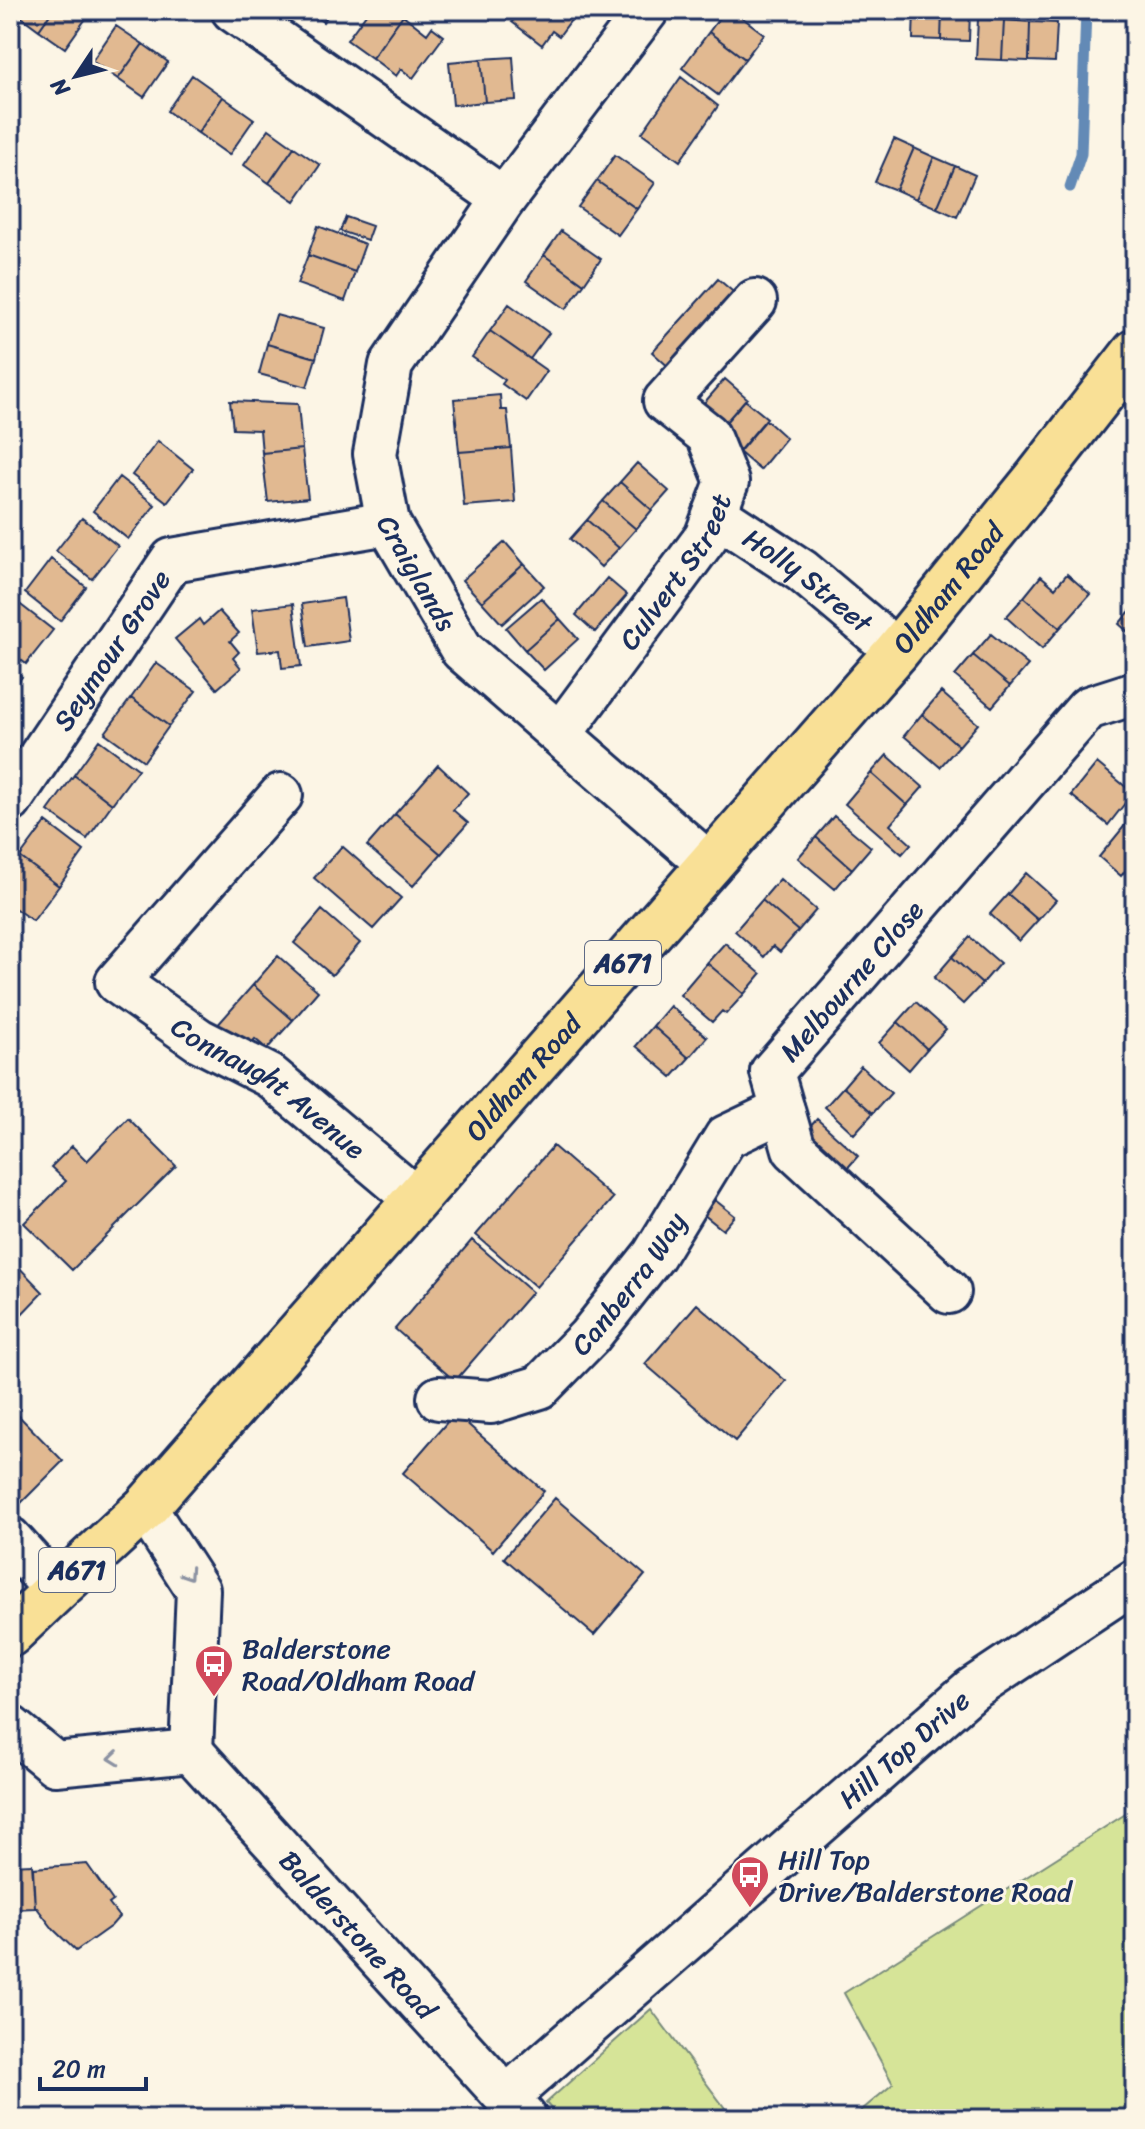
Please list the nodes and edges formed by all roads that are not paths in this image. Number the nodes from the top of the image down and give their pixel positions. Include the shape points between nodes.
1 (233, 10) edge
2 (647, 10) edge
3 (504, 199) junction
4 (755, 301) dead end
5 (1129, 373) edge
6 (715, 514) junction
7 (388, 523) junction
8 (897, 651) junction
9 (1135, 693) edge
10 (560, 734) junction
11 (281, 795) dead end
12 (10, 801) edge
13 (710, 865) junction
14 (783, 1110) junction
15 (416, 1199) junction
16 (949, 1292) dead end
17 (439, 1398) dead end
18 (145, 1508) junction
19 (10, 1539) edge
20 (1135, 1581) edge
21 (56, 1590) junction
22 (10, 1634) edge
23 (10, 1727) edge
24 (191, 1751) junction
25 (517, 2108) edge

1 - 3 street
2 - 3 street, Craiglands
3 - 7 street, Craiglands via 391,365 375,454
4 - 6 street, Culvert Street via 665,401 708,435 727,482
5 - 8 main road, Oldham Road / A671
6 - 8 street, Holly Street via 802,571
6 - 10 street, Culvert Street via 706,537
7 - 10 street, Craiglands via 462,650
7 - 12 street, Seymour Grove via 172,560
8 - 13 main road, Oldham Road / A671
9 - 14 street, Melbourne Close via 1088,708 772,1072
10 - 13 street, Craiglands
11 - 15 street, Connaught Avenue via 117,982 199,1040 270,1076
13 - 15 main road, Oldham Road / A671
14 - 16 street, Melbourne Close via 794,1149
14 - 17 street, Canberra Way via 726,1137 654,1255 589,1337 540,1387 491,1402
15 - 18 main road, Oldham Road / A671
18 - 21 main road, Oldham Road / A671
18 -> 24 street via 198,1590
19 - 21 street
20 - 25 street, Hill Top Drive via 971,1690
21 - 22 main road, Oldham Road / A671
24 -> 23 street via 55,1764
24 - 25 street, Balderstone Road

